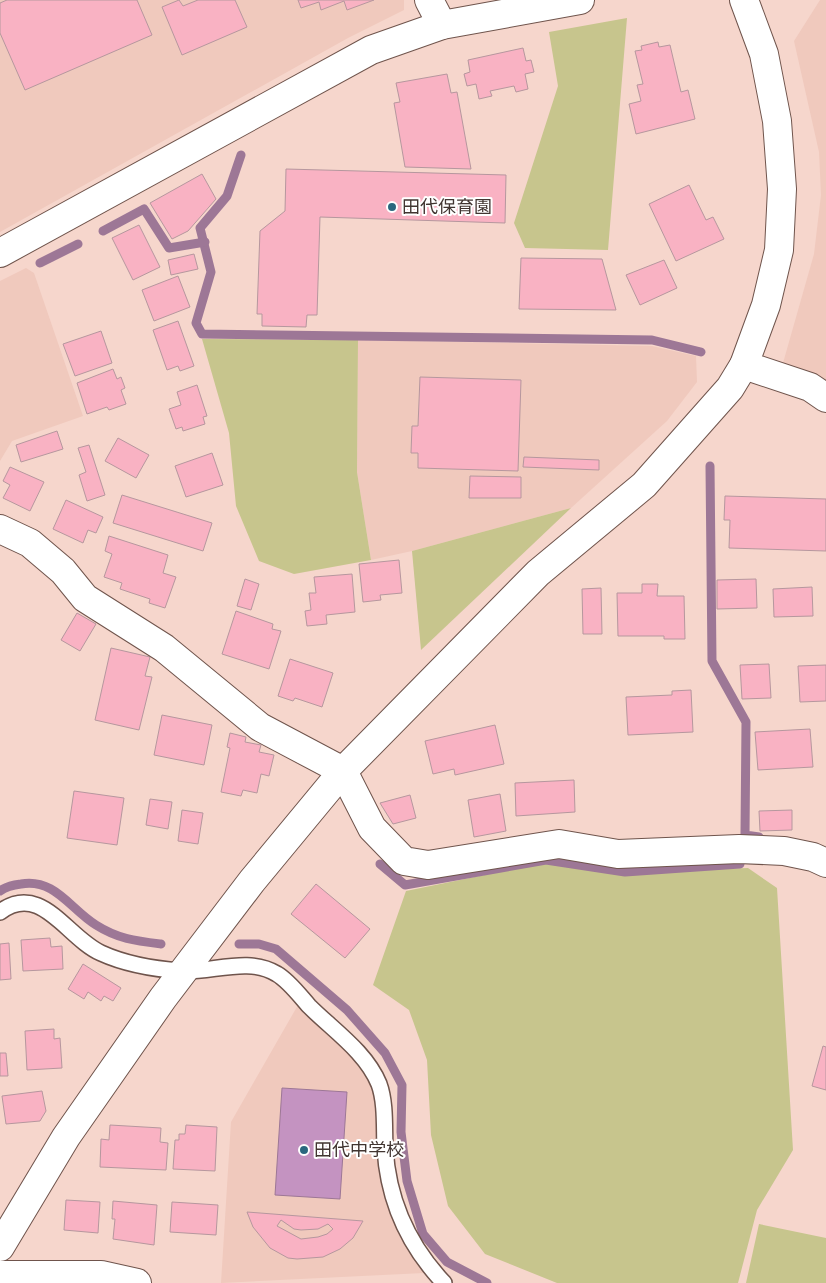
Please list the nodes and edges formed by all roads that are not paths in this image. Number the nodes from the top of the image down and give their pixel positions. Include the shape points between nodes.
1 (429, 0) edge
2 (580, 0) edge
3 (744, 0) edge
4 (442, 24) junction
5 (0, 253) edge
6 (744, 365) junction
7 (826, 398) edge
8 (0, 529) edge
9 (343, 772) junction
10 (826, 863) edge
11 (0, 912) edge
12 (183, 971) junction
13 (0, 1248) edge
14 (0, 1275) edge
15 (137, 1283) edge
16 (444, 1283) edge

1 - 4 street
2 - 4 street
3 - 6 street via 764,54 778,121 782,189 779,250 766,305
4 - 5 street via 371,50
6 - 7 street via 810,387
6 - 9 street via 730,388 644,485 538,573
8 - 9 street via 30,543 63,571 86,598 164,648 260,728
9 - 10 street via 372,828 404,861 428,865 559,844 618,854 739,849 784,851
9 - 12 street via 252,881
11 - 12 lane via 18,902 34,902 99,953 133,965
12 - 13 street via 66,1137
12 - 16 lane via 250,965 278,974 358,1052 379,1085 386,1166 405,1231
14 - 15 street via 101,1275

